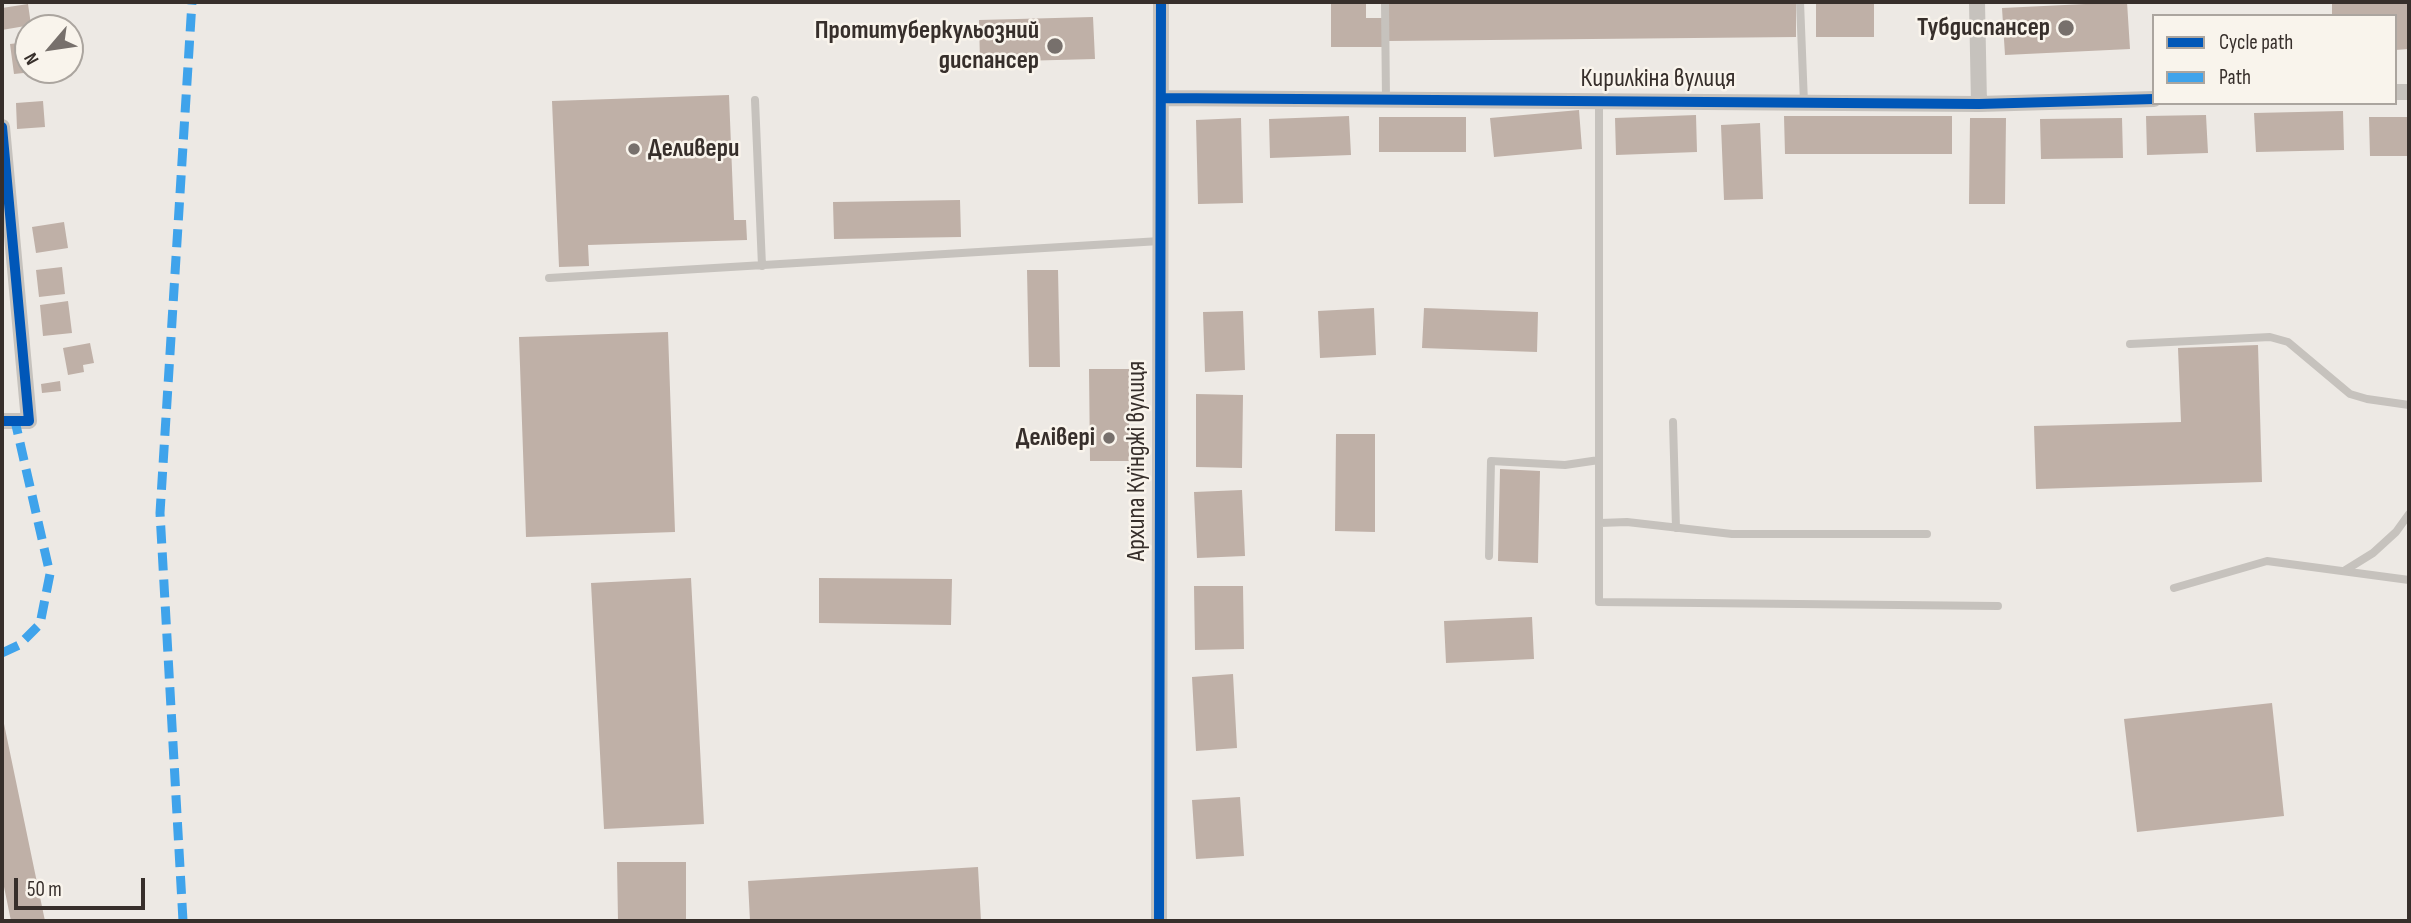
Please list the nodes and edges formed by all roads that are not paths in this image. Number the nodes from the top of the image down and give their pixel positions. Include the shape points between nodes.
1 (1161, 2) edge
2 (1385, 2) edge
3 (1800, 2) edge
4 (1977, 2) edge
5 (1162, 98) junction
6 (2152, 99) edge
7 (755, 100) dead end
8 (1387, 100) junction
9 (1599, 101) junction
10 (1804, 103) junction
11 (1979, 104) junction
12 (2, 127) edge
13 (1160, 241) junction
14 (762, 266) junction
15 (549, 278) dead end
16 (2130, 344) dead end
17 (2409, 405) edge
18 (2, 421) edge
19 (1673, 422) dead end
20 (1600, 460) junction
21 (2409, 514) edge
22 (1600, 523) junction
23 (1676, 528) junction
24 (1927, 534) dead end
25 (1489, 556) dead end
26 (2344, 571) junction
27 (2409, 580) edge
28 (2174, 588) dead end
29 (1998, 606) dead end
30 (1159, 921) edge

1 - 5 street, Архипа Куїнджі вулиця
2 - 8 lane
3 - 10 lane
4 - 11 street
5 - 8 street, Кирилкіна вулиця
5 - 13 street, Архипа Куїнджі вулиця
6 - 11 street, Кирилкіна вулиця
7 - 14 lane
8 - 9 street, Кирилкіна вулиця
9 - 10 street, Кирилкіна вулиця
9 - 20 lane
10 - 11 street, Кирилкіна вулиця
12 - 18 street via 29,421
13 - 14 lane
13 - 30 street, Архипа Куїнджі вулиця
14 - 15 lane
16 - 17 lane via 2270,337 2288,342 2350,394
19 - 23 lane
20 - 22 lane
20 - 25 lane via 1565,465 1491,461
21 - 26 lane via 2373,553
22 - 23 lane
22 - 29 lane via 1600,602
23 - 24 lane via 1732,534
26 - 27 lane
26 - 28 lane via 2267,561

